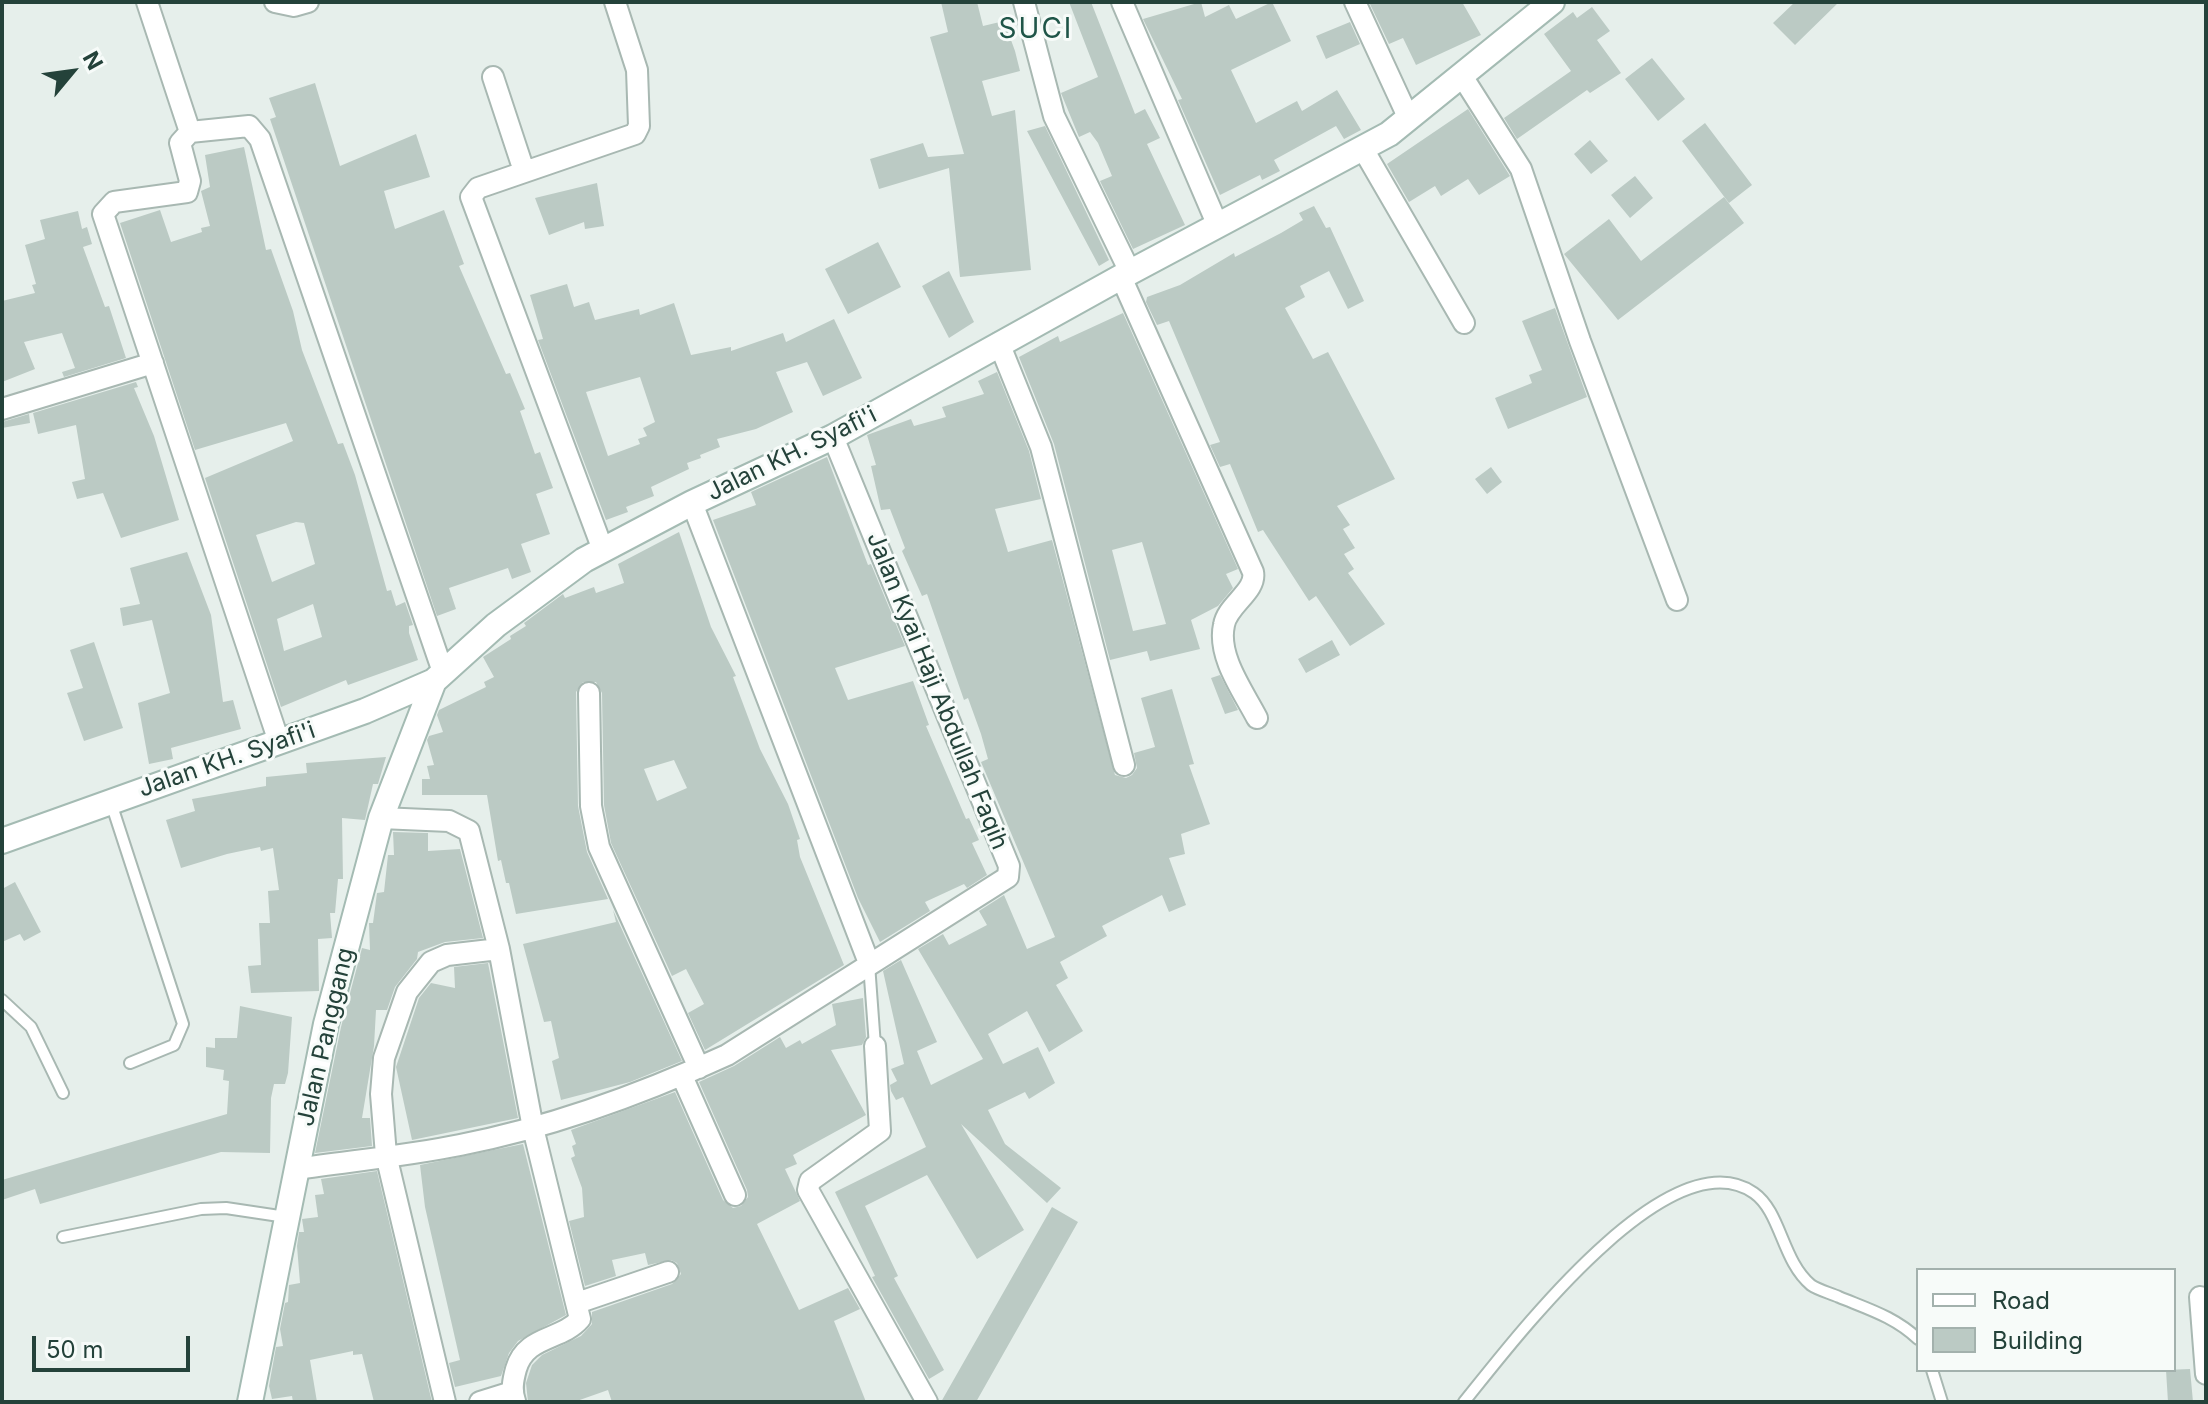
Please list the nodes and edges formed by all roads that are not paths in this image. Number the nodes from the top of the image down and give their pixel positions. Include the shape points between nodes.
1 (147, 2) edge
2 (275, 2) edge
3 (308, 2) edge
4 (615, 2) edge
5 (1024, 2) edge
6 (1122, 2) edge
7 (1355, 2) edge
8 (1552, 2) edge
9 (1462, 76) junction
10 (493, 77) dead end
11 (1409, 119) junction
12 (190, 132) junction
13 (1363, 149) junction
14 (524, 171) junction
15 (1218, 226) junction
16 (1126, 274) junction
17 (1464, 323) dead end
18 (999, 343) junction
19 (153, 363) junction
20 (2, 409) edge
21 (833, 437) junction
22 (692, 503) junction
23 (603, 550) junction
24 (1677, 600) dead end
25 (438, 677) junction
26 (589, 693) dead end
27 (1257, 718) dead end
28 (279, 742) junction
29 (1124, 765) dead end
30 (110, 801) junction
31 (381, 818) junction
32 (2, 841) edge
33 (499, 949) junction
34 (869, 963) junction
35 (2, 1000) edge
36 (875, 1046) joint
37 (130, 1063) dead end
38 (691, 1072) junction
39 (63, 1093) dead end
40 (533, 1128) junction
41 (386, 1155) junction
42 (296, 1169) junction
43 (735, 1195) dead end
44 (286, 1217) junction
45 (63, 1237) dead end
46 (668, 1272) dead end
47 (2200, 1297) dead end
48 (577, 1303) junction
49 (1916, 1337) edge
50 (1933, 1372) edge
51 (2206, 1374) edge
52 (513, 1396) edge
53 (250, 1402) edge
54 (445, 1402) edge
55 (480, 1402) edge
56 (927, 1402) edge
57 (1464, 1402) edge
58 (1942, 1402) edge

1 - 12 street
2 - 3 street
4 - 14 street via 637,70 639,126 625,140
5 - 16 street via 1054,116
6 - 15 street
7 - 11 street
8 - 9 main road, Jalan KH. Syafi'i
9 - 11 main road, Jalan KH. Syafi'i
9 - 24 street via 1521,169
10 - 14 street
11 - 13 main road, Jalan KH. Syafi'i
12 - 19 street via 180,143 190,181 187,192 114,202 103,209
12 - 25 street via 249,126 260,139
13 - 15 main road, Jalan KH. Syafi'i
13 - 17 street
14 - 23 street via 478,188 472,201
15 - 16 main road, Jalan KH. Syafi'i
16 - 18 main road, Jalan KH. Syafi'i
16 - 27 street via 1253,572 1250,586 1227,615 1223,644
18 - 21 main road, Jalan KH. Syafi'i
18 - 29 street via 1041,447
19 - 20 street
19 - 28 street
21 - 22 main road, Jalan KH. Syafi'i
21 - 34 street, Jalan Kyai Haji Abdullah Faqih via 1010,872 1001,883
22 - 23 main road, Jalan KH. Syafi'i
22 - 34 street
23 - 25 main road, Jalan KH. Syafi'i via 496,625
25 - 28 main road, Jalan KH. Syafi'i
25 - 31 main road, Jalan Panggang
26 - 38 street via 591,806 599,847
28 - 30 main road, Jalan KH. Syafi'i
30 - 32 main road, Jalan KH. Syafi'i
30 - 37 lane via 183,1024 174,1045
31 - 33 street via 449,821 469,831
31 - 42 main road, Jalan Panggang via 326,1024
33 - 40 street
33 - 41 street via 437,957 407,992 384,1058
34 - 36 lane
34 - 38 street, Jalan Kyai Haji Abdullah Faqih via 727,1055
35 - 39 lane via 31,1027
36 - 56 street via 880,1131 810,1181 808,1190
38 - 40 street, Jalan Kyai Haji Abdullah Faqih
38 - 43 street
40 - 41 street, Jalan Kyai Haji Abdullah Faqih via 458,1146
40 - 48 street
41 - 42 street, Jalan Kyai Haji Abdullah Faqih
41 - 54 street
42 - 44 main road, Jalan Panggang
44 - 45 lane via 201,1209
44 - 53 main road, Jalan Panggang
46 - 48 street
47 - 51 street
48 - 52 street via 580,1321 524,1351
49 - 57 lane via 1899,1321 1813,1286 1793,1264 1766,1205 1755,1193 1710,1181 1652,1207 1580,1265
50 - 58 lane
52 - 55 street

